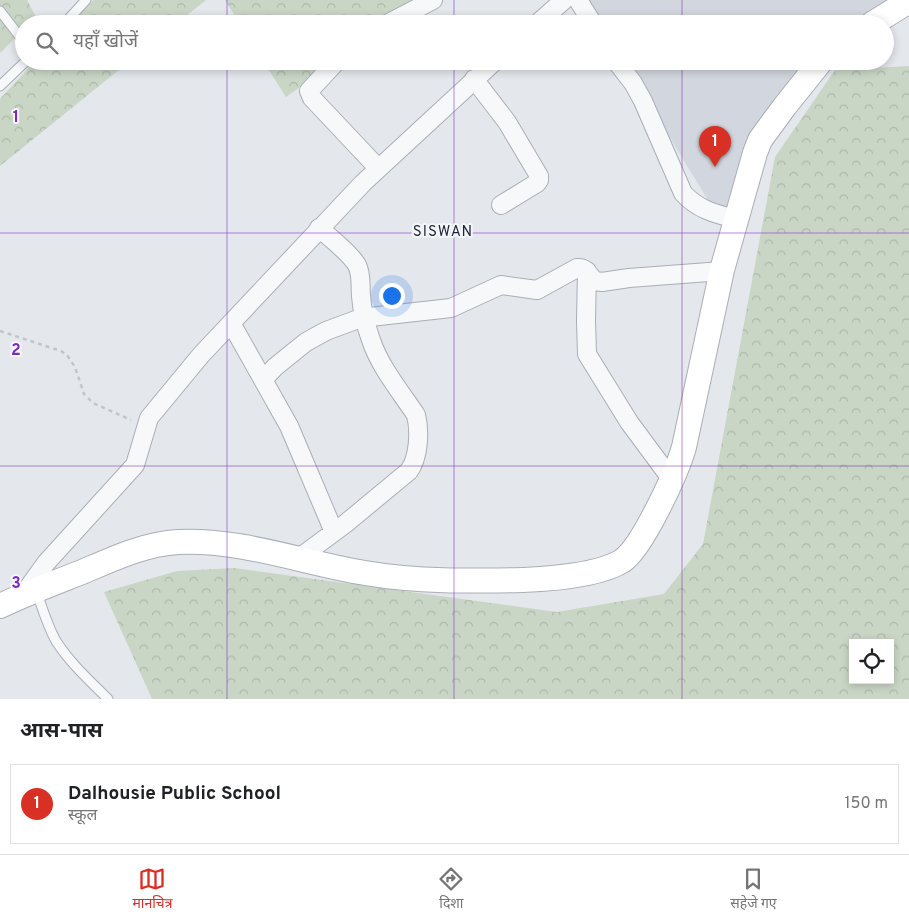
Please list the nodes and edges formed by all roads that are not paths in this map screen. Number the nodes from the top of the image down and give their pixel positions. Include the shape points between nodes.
1 (86, 0) edge
2 (433, 0) edge
3 (564, 0) edge
4 (578, 0) edge
5 (909, 1) edge
6 (0, 12) edge
7 (72, 15) edge
8 (404, 15) edge
9 (547, 15) edge
10 (587, 15) edge
11 (886, 15) edge
12 (15, 31) edge
13 (17, 70) edge
14 (328, 70) edge
15 (485, 70) edge
16 (623, 70) edge
17 (814, 70) edge
18 (474, 80) junction
19 (0, 86) edge
20 (378, 168) junction
21 (501, 205) dead end
22 (736, 219) junction
23 (319, 228) junction
24 (587, 271) junction
25 (722, 271) junction
26 (364, 318) junction
27 (231, 323) junction
28 (263, 380) junction
29 (672, 480) junction
30 (334, 532) junction
31 (299, 558) junction
32 (30, 592) junction
33 (0, 606) edge
34 (108, 699) edge

1 - 7 lane
2 - 8 street
3 - 9 street
4 - 10 street
5 - 11 main road
6 - 12 lane
13 - 19 lane
14 - 20 street via 309,91 312,98
15 - 18 street
16 - 22 street via 643,101 683,193 698,207
17 - 22 main road via 757,147
18 - 20 street
18 - 21 street via 507,122 539,176 537,183
20 - 23 street
22 - 25 main road
23 - 26 street via 357,266
23 - 27 street
24 - 25 street via 595,280 602,282
24 - 26 street via 577,268 537,290 501,285 451,308
24 - 29 street via 588,354 629,422
25 - 29 main road via 684,447
26 - 28 street via 326,331 306,342
26 - 30 street via 375,350 416,415 415,460 404,477
27 - 28 street
27 - 32 street via 151,416 135,465 46,563
28 - 30 street via 289,426
29 - 31 main road via 638,546 622,561 589,572 548,579 474,581 386,576
30 - 31 street
31 - 32 main road via 202,542 162,544 132,552
32 - 33 main road
32 - 34 lane via 67,657

